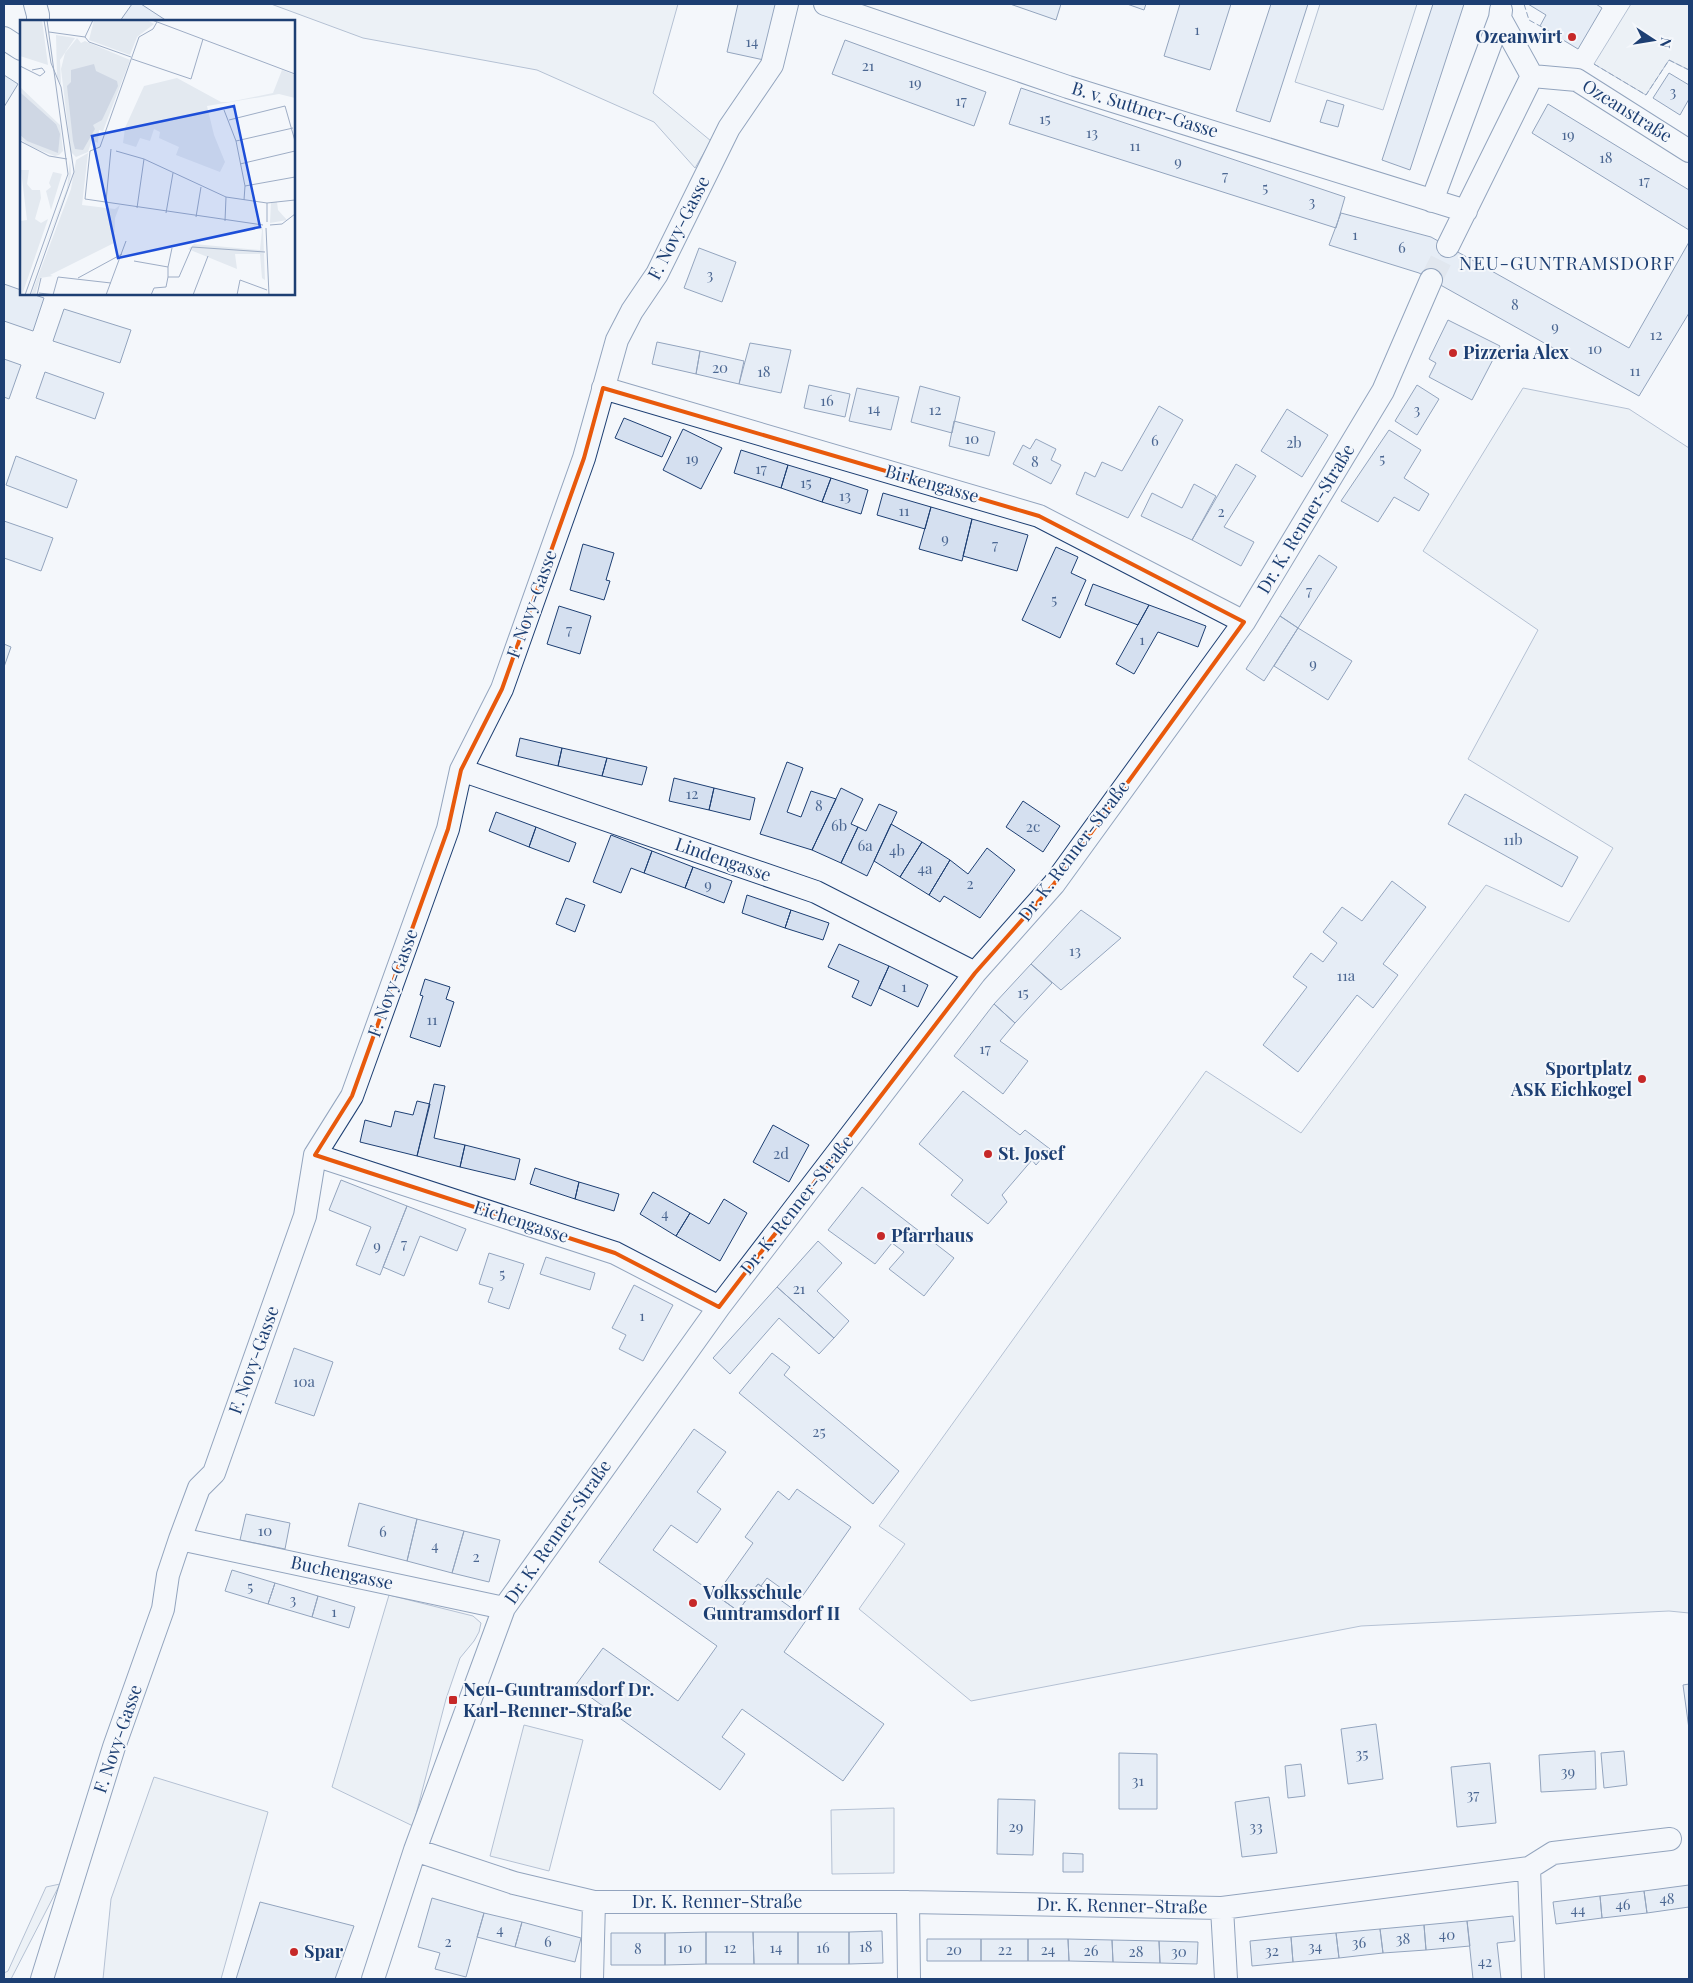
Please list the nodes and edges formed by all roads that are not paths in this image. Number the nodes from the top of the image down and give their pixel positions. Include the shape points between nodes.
1 (34, 4) edge
2 (787, 4) edge
3 (825, 4) edge
4 (1501, 11) edge
5 (38, 20) edge
6 (4, 38) edge
7 (20, 48) edge
8 (1532, 76) junction
9 (1689, 151) edge
10 (1432, 201) junction
11 (1466, 211) junction
12 (1448, 246) tunnel mouth
13 (1431, 280) tunnel mouth
14 (603, 388) junction
15 (1244, 622) junction
16 (460, 770) junction
17 (975, 973) junction
18 (316, 1155) junction
19 (720, 1307) junction
20 (180, 1539) junction
21 (504, 1608) junction
22 (1670, 1839) dead end
23 (415, 1850) junction
24 (1529, 1868) junction
25 (594, 1902) junction
26 (908, 1902) junction
27 (1222, 1908) junction
28 (42, 1979) edge
29 (374, 1979) edge
30 (592, 1979) edge
31 (909, 1979) edge
32 (1226, 1979) edge
33 (1533, 1979) edge

1 - 5 street
2 - 14 street, F. Novy-Gasse via 772,65 729,128 657,274 632,311 617,340
3 - 10 street, B. v. Suttner-Gasse via 1059,84
4 - 8 street
4 - 10 street
6 - 7 street
8 - 9 street, Ozeanstraße via 1577,80
8 - 11 street
10 - 11 street, B. v. Suttner-Gasse
11 - 12 street
13 - 15 street, Dr. K. Renner-Straße via 1383,391
14 - 15 street, Birkengasse via 1039,516
14 - 16 street, F. Novy-Gasse via 584,458 502,688
15 - 17 street, Dr. K. Renner-Straße via 1054,884
16 - 17 street, Lindengasse via 816,892
16 - 18 street, F. Novy-Gasse via 448,829 352,1096
17 - 19 street, Dr. K. Renner-Straße
18 - 19 street, Eichengasse via 615,1253
18 - 20 street, F. Novy-Gasse via 305,1216 214,1473 199,1488
19 - 21 street, Dr. K. Renner-Straße
20 - 21 street, Buchengasse
20 - 28 street, F. Novy-Gasse via 168,1574 163,1609 114,1747
21 - 23 street, Dr. K. Renner-Straße
22 - 24 street, Dr. K. Renner-Straße via 1552,1853
23 - 25 street, Dr. K. Renner-Straße via 514,1883
23 - 29 street
24 - 27 street, Dr. K. Renner-Straße
24 - 33 street
25 - 26 street, Dr. K. Renner-Straße
25 - 30 street
26 - 27 street, Dr. K. Renner-Straße
26 - 31 street
27 - 32 street

